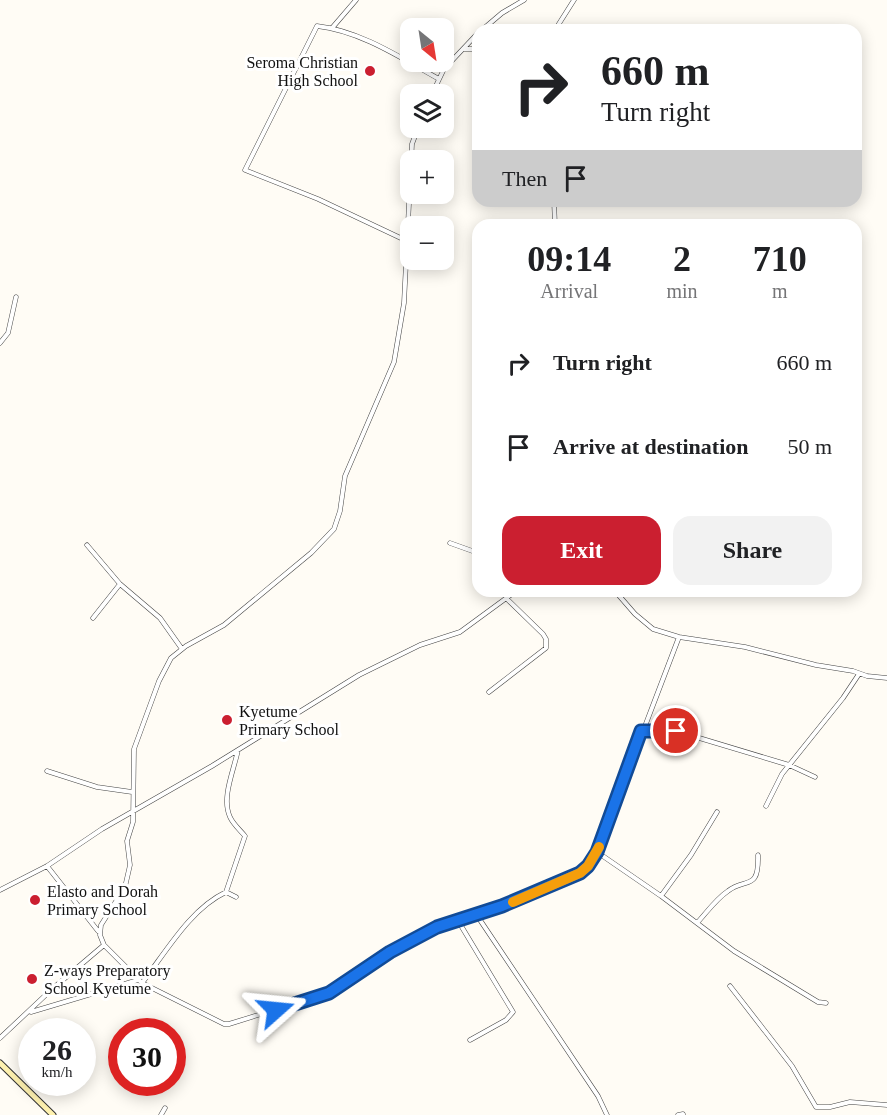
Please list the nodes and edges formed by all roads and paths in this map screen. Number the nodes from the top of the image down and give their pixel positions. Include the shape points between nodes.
1 (356, 0) edge
2 (524, 0) edge
3 (574, 0) edge
4 (489, 24) edge
5 (559, 24) edge
6 (332, 28) junction
7 (472, 39) edge
8 (462, 49) junction
9 (472, 49) edge
10 (439, 80) junction
11 (437, 84) edge
12 (414, 138) edge
13 (408, 216) edge
14 (400, 238) edge
15 (406, 270) edge
16 (16, 297) dead end
17 (0, 343) edge
18 (450, 543) dead end
19 (87, 545) dead end
20 (472, 551) edge
21 (120, 584) junction
22 (620, 597) edge
23 (507, 598) joint
24 (93, 618) dead end
25 (679, 637) junction
26 (182, 649) junction
27 (859, 674) junction
28 (887, 678) edge
29 (489, 692) dead end
30 (641, 731) junction
31 (238, 749) junction
32 (789, 765) junction
33 (47, 771) dead end
34 (815, 777) dead end
35 (132, 792) junction
36 (766, 806) dead end
37 (133, 811) junction
38 (717, 812) dead end
39 (597, 852) junction
40 (758, 855) dead end
41 (47, 866) junction
42 (0, 890) edge
43 (226, 892) junction
44 (661, 896) junction
45 (236, 897) dead end
46 (476, 914) junction
47 (457, 919) junction
48 (697, 923) junction
49 (100, 935) junction
50 (104, 945) junction
51 (140, 981) junction
52 (730, 986) dead end
53 (826, 1003) dead end
54 (30, 1012) junction
55 (0, 1038) edge
56 (470, 1040) dead end
57 (0, 1063) edge
58 (887, 1105) edge
59 (165, 1108) dead end
60 (53, 1115) edge
61 (160, 1115) edge
62 (607, 1115) edge

1 - 6 street
2 - 4 street
3 - 5 street
6 - 10 street via 376,44
6 - 14 street via 317,26 245,170
7 - 8 street
8 - 9 street
8 - 10 street
10 - 11 street
12 - 13 street
15 - 26 street via 394,362 345,476 334,530 224,625
16 - 17 street via 8,333
18 - 20 street
19 - 21 street
21 - 24 street
21 - 26 street via 160,618
22 - 25 street via 653,629
23 - 29 street via 543,634 546,648
23 - 31 street via 460,632 420,645 359,675
25 - 27 street via 745,647
25 - 30 street
26 - 35 street via 171,658 159,681 140,730 134,749
27 - 28 street
27 - 32 street
30 - 32 street via 676,731
30 - 39 street
31 - 37 street
31 - 43 street via 226,793 229,815 245,836
32 - 34 street
32 - 36 street
33 - 35 street via 97,787
35 - 37 street
37 - 41 street
37 - 49 street via 125,887 101,925
38 - 44 street via 692,855
39 - 44 street
39 - 46 street via 580,873
40 - 48 street via 753,880 725,892
41 - 42 street
41 - 49 street
43 - 45 street
43 - 51 street via 211,899
44 - 48 street
46 - 47 street
46 - 62 street
47 - 51 street via 390,952 329,993 234,1023 224,1024
47 - 56 street via 513,1012
48 - 53 street via 744,957 818,1002
49 - 50 street
50 - 51 street
50 - 54 street
51 - 54 street
52 - 58 street via 792,1066 816,1107 850,1102
54 - 55 street
57 - 60 main road
59 - 61 street

